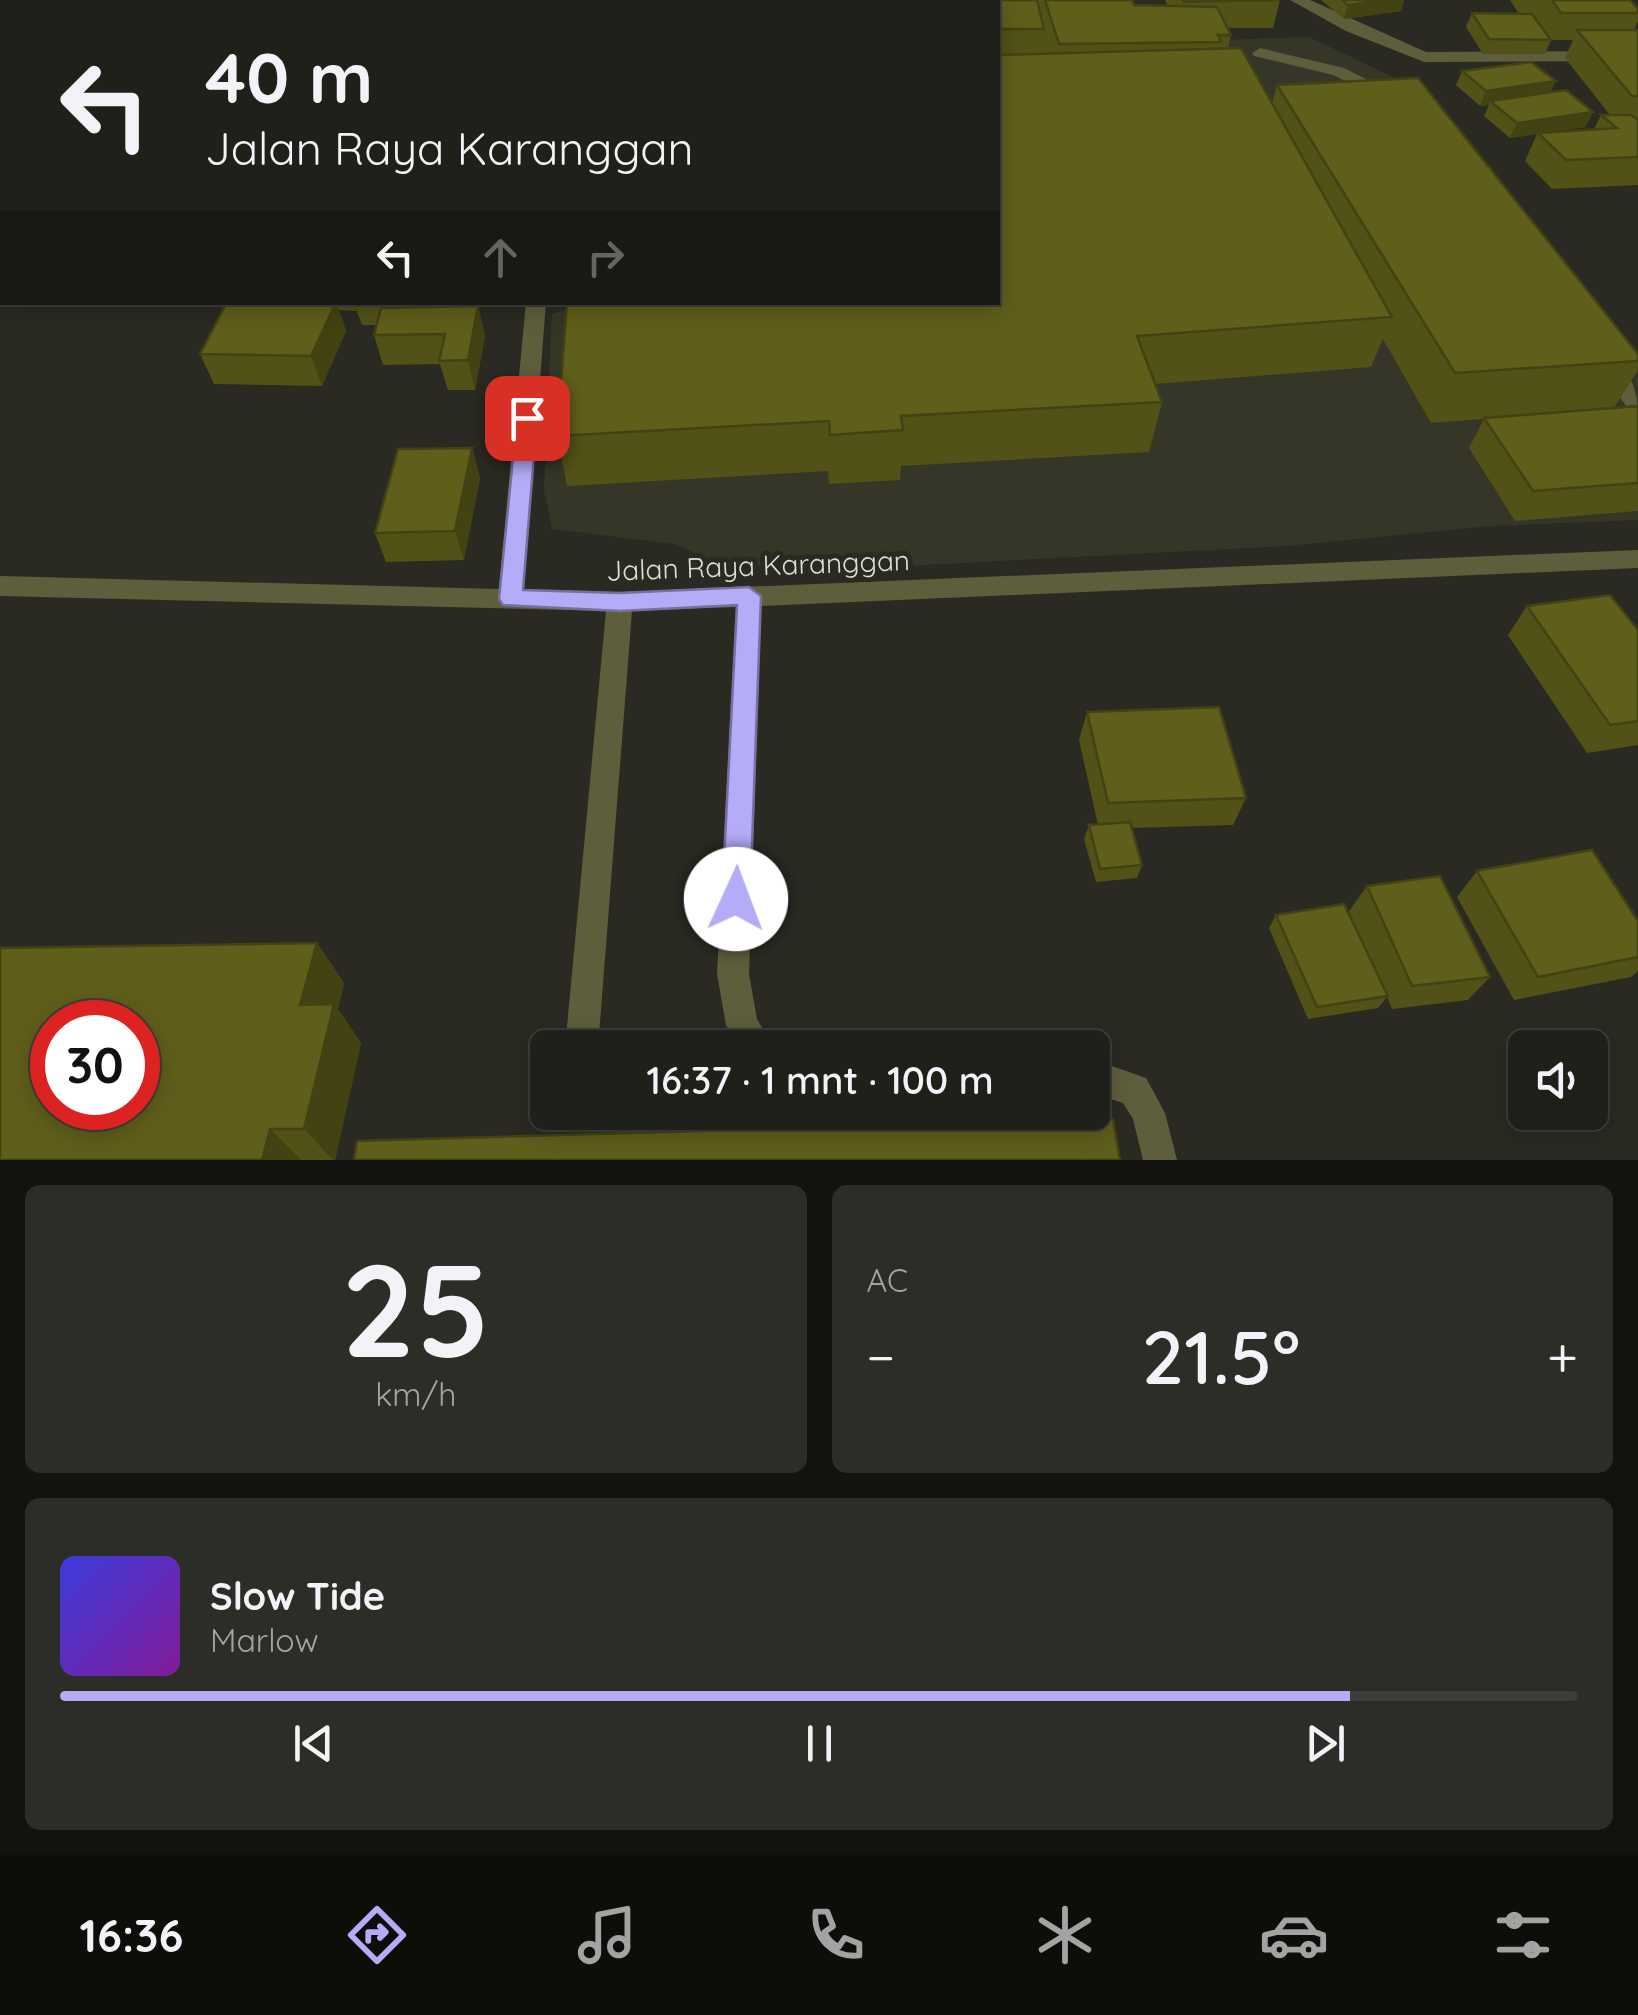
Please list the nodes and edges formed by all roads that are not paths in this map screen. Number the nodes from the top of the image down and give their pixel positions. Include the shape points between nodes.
1 (1298, 0) edge
2 (1260, 53) dead end
3 (1638, 56) edge
4 (1414, 112) edge
5 (536, 305) edge
6 (1591, 344) edge
7 (1638, 406) edge
8 (1638, 559) edge
9 (0, 586) edge
10 (749, 596) junction
11 (511, 599) junction
12 (620, 602) junction
13 (583, 1030) edge
14 (745, 1030) edge
15 (1110, 1082) edge
16 (1160, 1160) edge

1 - 3 street via 1424,56
2 - 4 street via 1338,71
5 - 11 street
6 - 7 street
8 - 10 street, Jalan Raya Karanggan
9 - 11 street, Jalan Raya Karanggan
10 - 12 street, Jalan Raya Karanggan
10 - 14 street via 733,974
11 - 12 street, Jalan Raya Karanggan
12 - 13 street
15 - 16 street via 1134,1090 1148,1113

